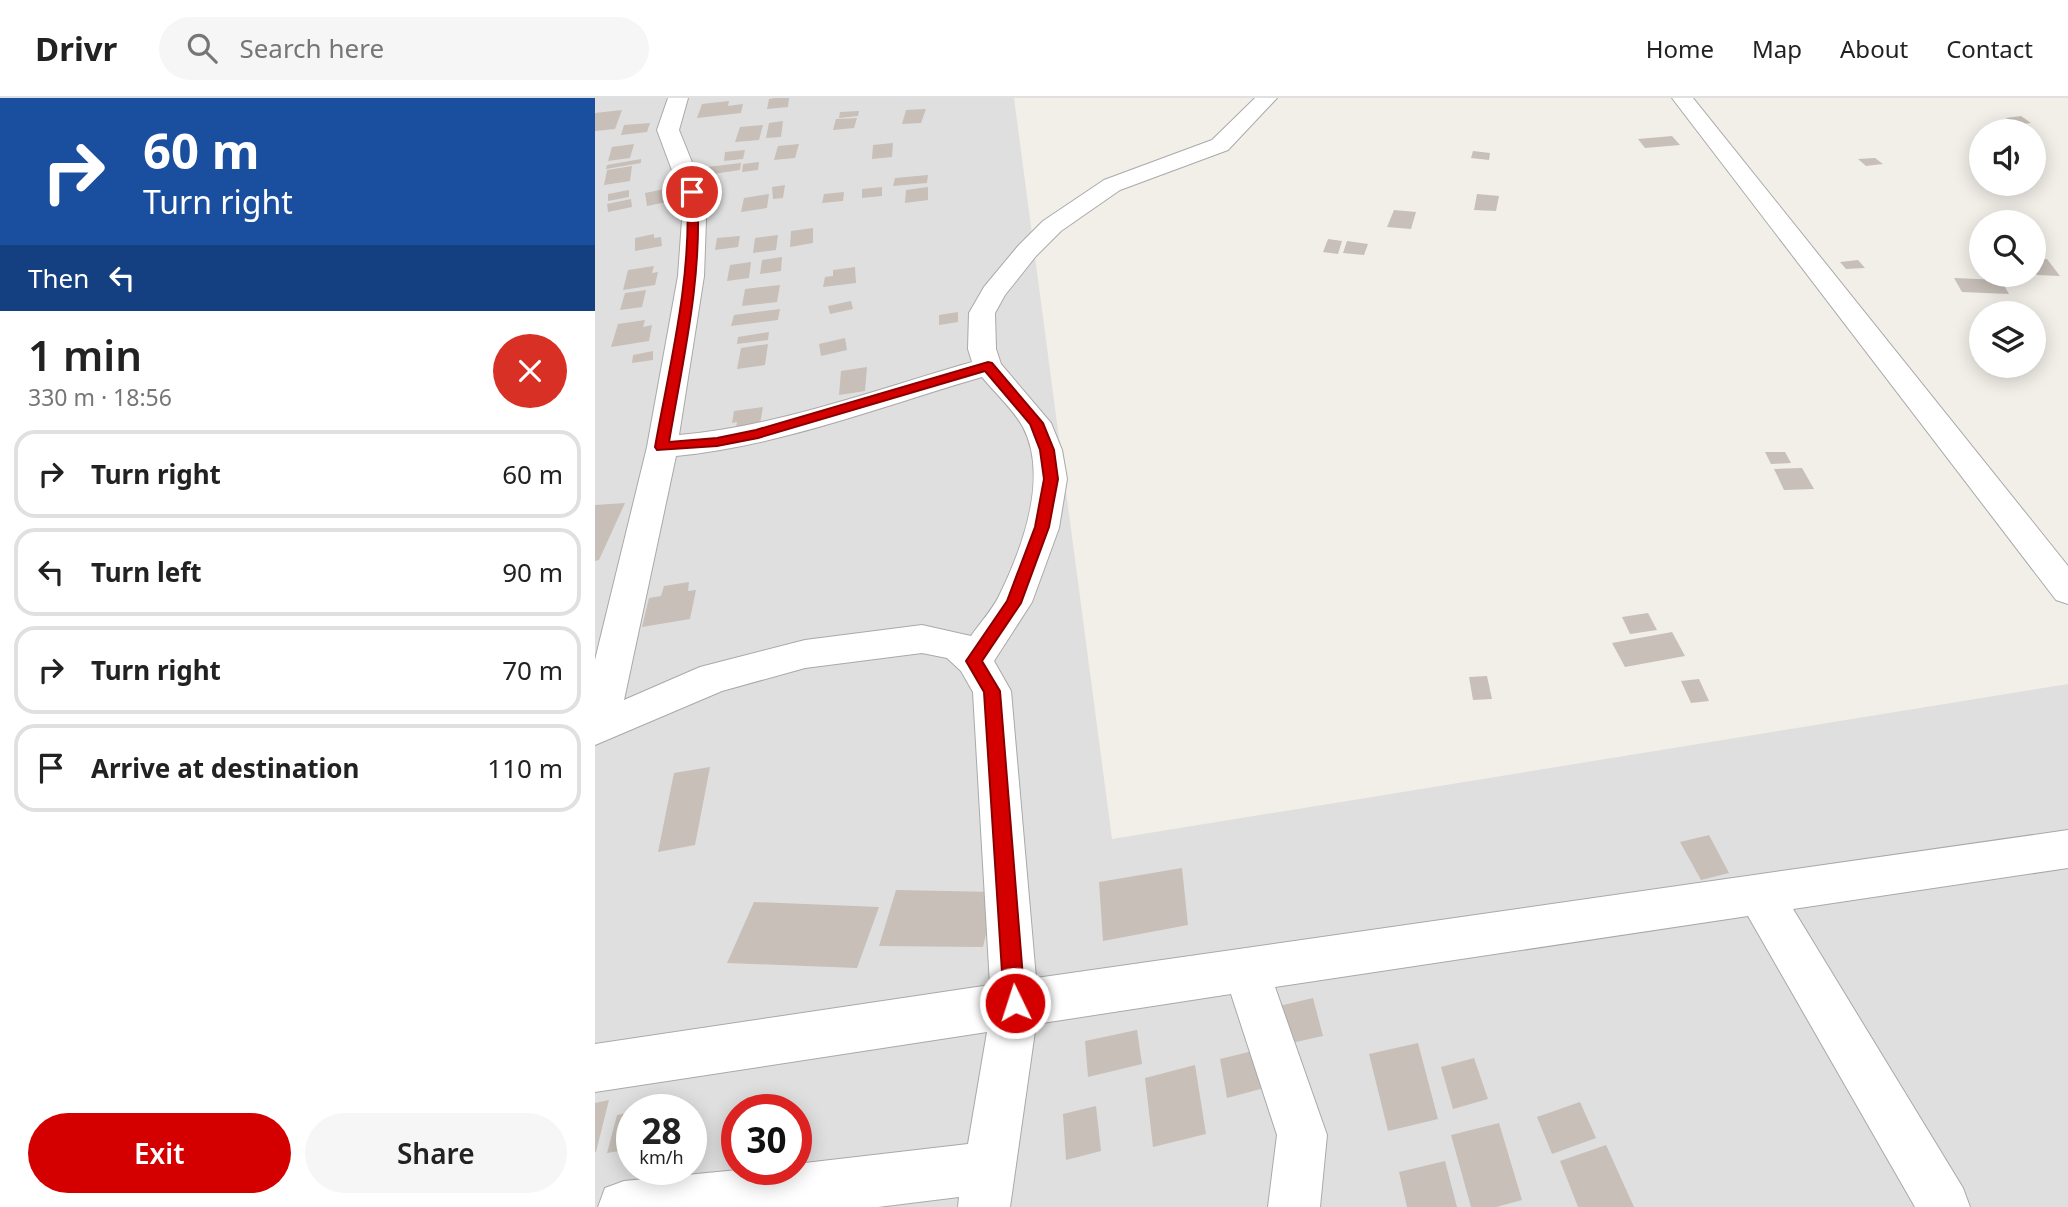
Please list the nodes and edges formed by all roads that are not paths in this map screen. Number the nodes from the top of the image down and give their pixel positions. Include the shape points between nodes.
1 (678, 98) edge
2 (1267, 98) edge
3 (1682, 98) edge
4 (988, 366) junction
5 (662, 447) junction
6 (2068, 591) edge
7 (974, 661) junction
8 (596, 728) edge
9 (2068, 849) edge
10 (1759, 893) junction
11 (1246, 969) junction
12 (1015, 1003) junction
13 (595, 1068) edge
14 (987, 1187) edge
15 (624, 1207) edge
16 (1294, 1207) edge
17 (1944, 1207) edge

1 - 5 street via 668,130 692,192 692,262
2 - 4 street via 1220,145 1112,185 1052,226 993,293 982,313 982,349
3 - 6 street
4 - 5 street via 758,433
4 - 7 street via 1036,423 1047,450 1051,479 1042,527 1014,603
5 - 8 street
7 - 8 street via 958,646 922,639 805,654 713,678
7 - 12 street via 992,691
9 - 10 street
10 - 11 street
10 - 17 street
11 - 12 street
11 - 16 street via 1302,1135
12 - 13 street
12 - 14 street
14 - 15 street via 804,1190

